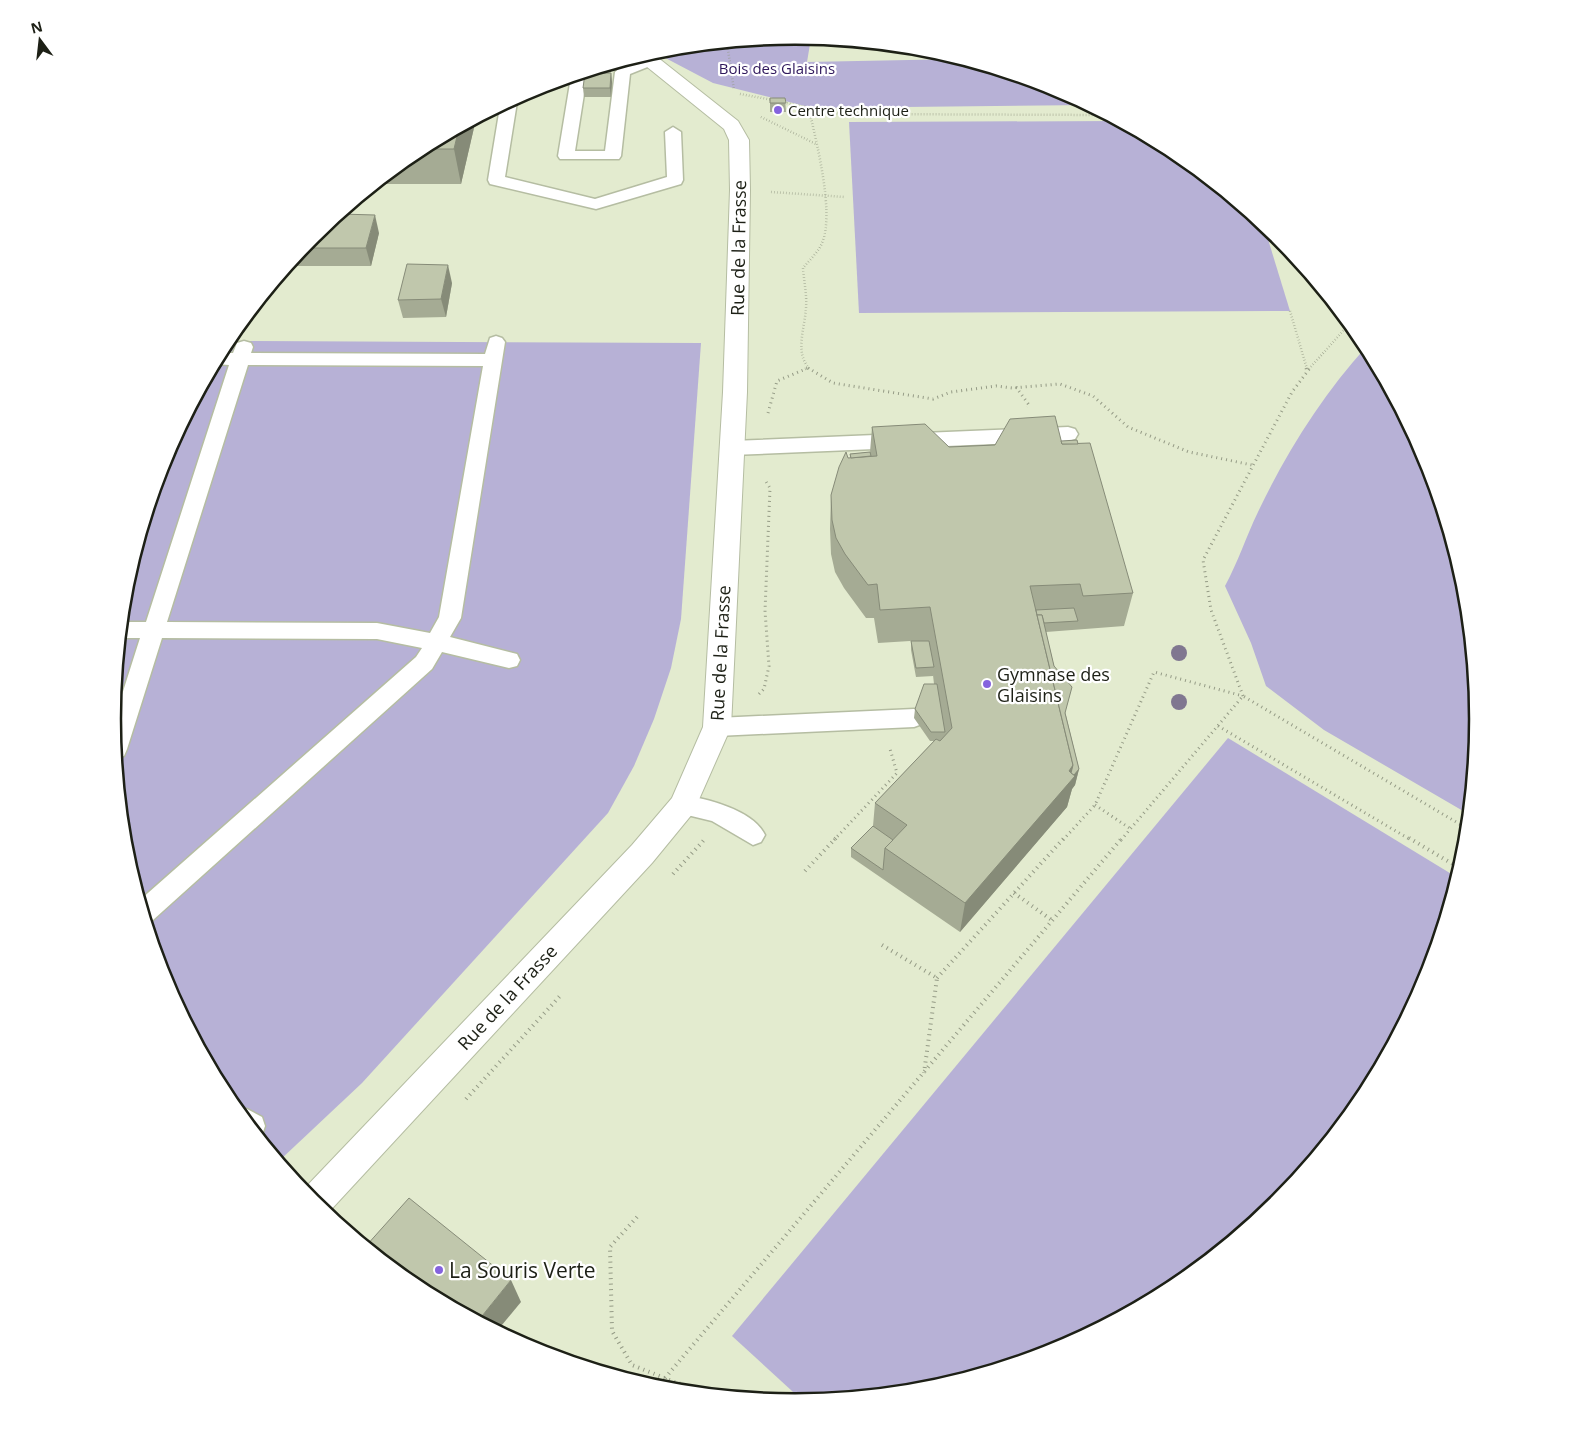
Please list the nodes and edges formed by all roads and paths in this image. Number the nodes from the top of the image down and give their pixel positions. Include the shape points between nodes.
1 (728, 49) edge
2 (650, 61) edge
3 (635, 65) edge
4 (578, 81) edge
5 (809, 108) junction
6 (507, 111) edge
7 (1094, 115) edge
8 (761, 117) dead end
9 (673, 132) dead end
10 (816, 144) junction
11 (740, 190) junction
12 (824, 196) junction
13 (845, 197) dead end
14 (1290, 311) dead end
15 (1345, 329) edge
16 (242, 353) junction
17 (228, 357) edge
18 (808, 368) junction
19 (1307, 372) junction
20 (767, 414) dead end
21 (1068, 434) dead end
22 (732, 448) junction
23 (1252, 465) junction
24 (762, 475) dead end
25 (127, 630) edge
26 (154, 630) junction
27 (436, 642) junction
28 (508, 660) dead end
29 (1243, 696) junction
30 (914, 718) edge
31 (881, 719) junction
32 (1218, 726) junction
33 (722, 727) junction
34 (122, 732) edge
35 (683, 805) junction
36 (1095, 805) junction
37 (1462, 826) edge
38 (1131, 829) junction
39 (753, 835) dead end
40 (1455, 864) edge
41 (805, 871) dead end
42 (1014, 894) junction
43 (148, 908) edge
44 (1053, 921) junction
45 (882, 945) dead end
46 (936, 978) junction
47 (924, 1074) junction
48 (320, 1197) edge
49 (637, 1217) dead end
50 (665, 1378) junction
51 (691, 1385) edge

1 - 5 path via 735,93
2 - 11 street, Rue de la Frasse via 735,130 739,140
3 - 4 lane via 623,72 613,156 566,156
5 - 7 path via 840,114
5 - 10 path
6 - 9 lane via 496,180 596,204 675,180
8 - 10 path
10 - 12 path
11 - 12 path
11 - 22 street, Rue de la Frasse
12 - 13 path
12 - 18 path via 828,228 822,244 803,268 806,308 801,334 803,357
14 - 19 path
15 - 19 path
16 - 17 lane
16 - 26 lane
16 - 27 lane via 494,351 450,618
18 - 20 path via 777,381
18 - 23 path via 833,383 927,399 996,386 1060,384 1094,396 1128,427 1189,452
19 - 23 path via 1292,392
21 - 22 lane
22 - 33 street, Rue de la Frasse
23 - 29 path via 1203,560 1211,610
24 - 33 path via 770,488 765,611 769,666 764,689
25 - 26 lane
26 - 27 lane via 377,631
26 - 34 lane
27 - 28 lane
27 - 43 lane via 424,663
29 - 32 path
29 - 36 path via 1154,672
29 - 37 path
30 - 31 lane
31 - 33 lane
31 - 41 path via 897,773
32 - 38 path
32 - 40 path
33 - 35 street, Rue de la Frasse
35 - 39 lane via 719,812
35 - 48 street, Rue de la Frasse via 642,854
36 - 38 path
36 - 42 path
38 - 44 path
42 - 44 path
42 - 46 path
44 - 47 path
45 - 46 path
46 - 47 path
47 - 50 path
49 - 50 path via 610,1248 612,1331 632,1365
50 - 51 path

